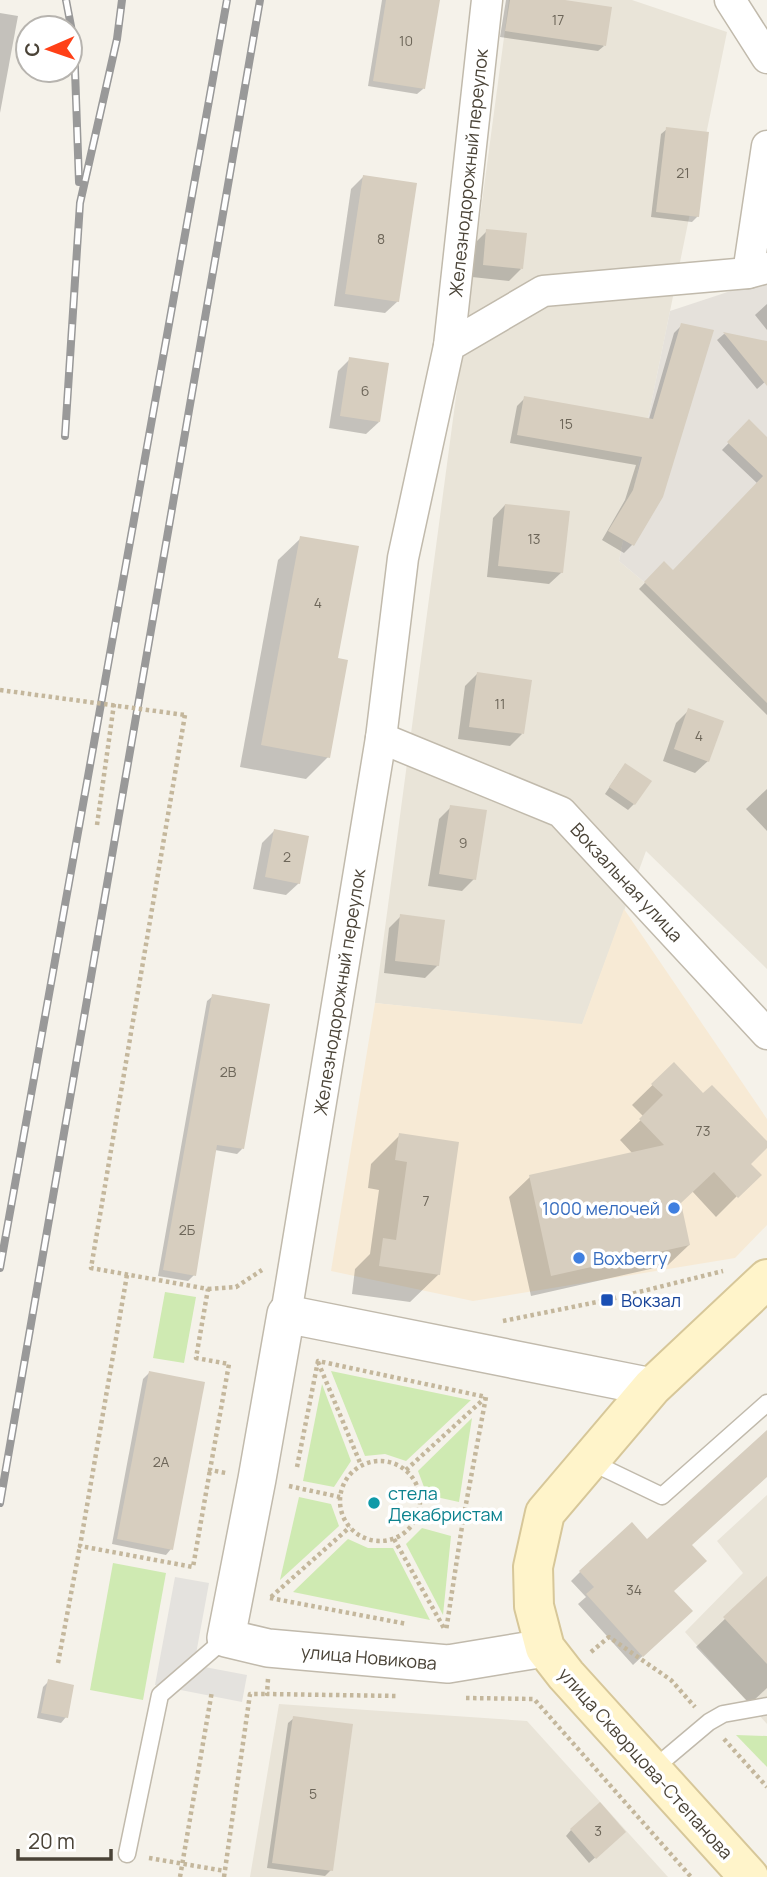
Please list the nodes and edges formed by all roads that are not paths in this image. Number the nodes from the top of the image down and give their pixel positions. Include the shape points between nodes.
1 (487, 0) edge
2 (730, 0) edge
3 (767, 58) edge
4 (767, 146) edge
5 (758, 271) edge
6 (449, 346) junction
7 (381, 738) junction
8 (767, 1034) edge
9 (750, 1273) edge
10 (286, 1314) junction
11 (652, 1387) junction
12 (767, 1403) edge
13 (589, 1461) junction
14 (226, 1638) junction
15 (555, 1662) junction
16 (767, 1706) edge
17 (652, 1770) junction
18 (127, 1854) road end
19 (749, 1877) edge

1 - 6 street, Железнодорожный переулок
2 - 3 street
4 - 5 street
5 - 6 street via 543,291
6 - 7 street, Железнодорожный переулок via 403,558
7 - 8 street, Вокзальная улица via 561,812
7 - 10 street, Железнодорожный переулок
9 - 11 main road
10 - 11 street
10 - 14 street, Железнодорожный переулок
11 - 13 main road
12 - 13 lane via 662,1496
13 - 15 main road via 545,1513 533,1567 534,1606
14 - 15 street, улица Новикова via 268,1648 448,1664
14 - 18 lane via 160,1695
15 - 17 main road, улица Скворцова-Степанова
16 - 17 lane via 723,1714
17 - 19 main road, улица Скворцова-Степанова

